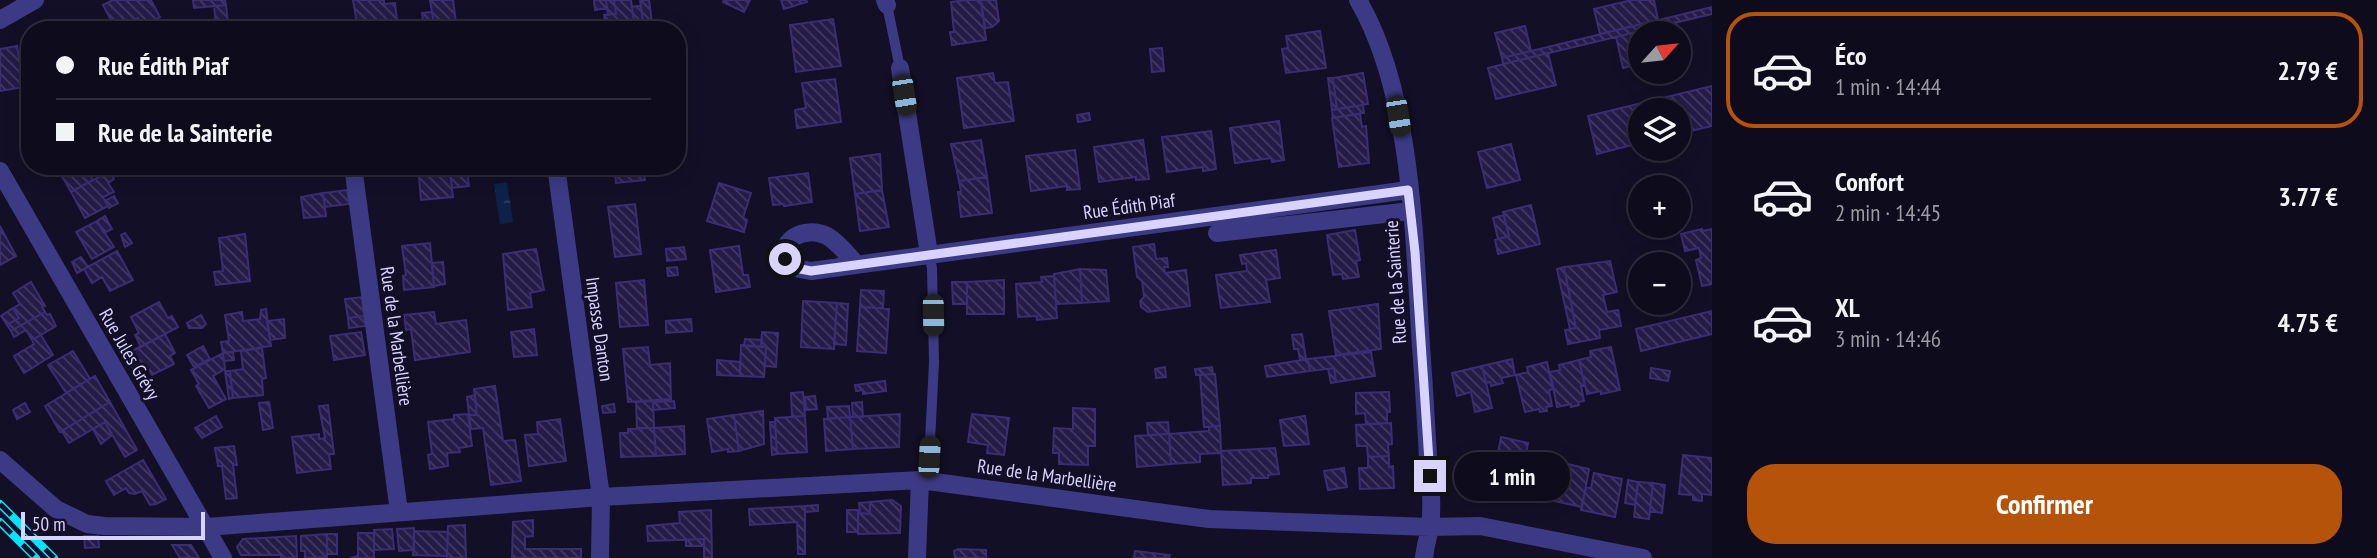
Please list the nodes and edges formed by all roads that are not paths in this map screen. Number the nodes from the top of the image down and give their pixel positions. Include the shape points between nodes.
1 (35, 0) edge
2 (1358, 0) edge
3 (886, 3) edge
4 (0, 20) edge
5 (900, 68) joint
6 (0, 171) edge
7 (354, 175) edge
8 (557, 175) edge
9 (1408, 190) junction
10 (1411, 211) junction
11 (1217, 233) dead end
12 (929, 254) junction
13 (856, 264) dead end
14 (0, 460) edge
15 (924, 480) junction
16 (601, 497) junction
17 (399, 512) junction
18 (206, 527) junction
19 (1430, 527) junction
20 (223, 558) edge
21 (600, 558) edge
22 (916, 558) edge
23 (1424, 558) edge
24 (1643, 558) edge

1 - 4 street
2 - 9 street, Rue de la Sainterie via 1388,72
3 - 5 lane
5 - 12 street
6 - 18 street, Rue Jules Grévy
7 - 17 street, Rue de la Marbellière
8 - 16 street, Impasse Danton
9 - 10 street, Rue de la Sainterie
9 - 12 street, Rue Édith Piaf
10 - 11 street
10 - 19 street, Rue de la Sainterie
12 - 13 street, Rue Édith Piaf
12 - 15 lane via 934,362
14 - 18 street, Rue de la Marbellière via 56,509 87,524
15 - 16 street, Rue de la Marbellière
15 - 19 street, Rue de la Marbellière via 1209,519
15 - 22 street
16 - 17 street, Rue de la Marbellière
16 - 21 street, Impasse Danton
17 - 18 street, Rue de la Marbellière
18 - 20 street, Rue Jules Grévy
19 - 23 street, Rue de la Sainterie
19 - 24 street, Rue de la Marbellière via 1480,526

